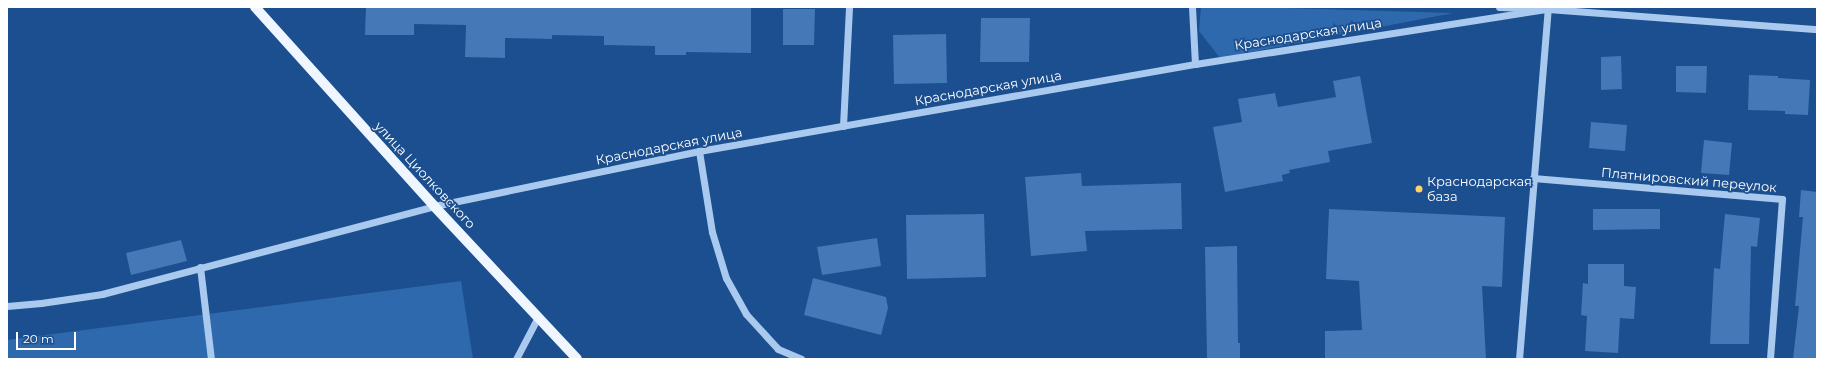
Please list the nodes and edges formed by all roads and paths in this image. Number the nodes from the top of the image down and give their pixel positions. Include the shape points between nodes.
1 (255, 7) edge
2 (849, 7) edge
3 (1192, 7) edge
4 (1499, 7) edge
5 (1548, 8) edge
6 (1817, 29) edge
7 (1195, 64) junction
8 (843, 126) junction
9 (699, 151) junction
10 (1533, 178) junction
11 (434, 206) junction
12 (200, 267) junction
13 (7, 306) edge
14 (538, 317) junction
15 (211, 359) edge
16 (516, 359) edge
17 (577, 359) edge
18 (801, 359) edge
19 (1519, 359) edge
20 (1770, 359) edge

1 - 11 main road, улица Циолковского
2 - 8 street
3 - 7 street
4 - 5 street, Краснодарская улица
5 - 6 street, Краснодарская улица
5 - 7 street, Краснодарская улица
5 - 10 street
7 - 8 street, Краснодарская улица
8 - 9 street, Краснодарская улица
9 - 11 street, Краснодарская улица
9 - 18 street via 712,232 726,278 746,314 778,349
10 - 19 street
10 - 20 street, Платнировский переулок via 1782,200
11 - 12 street, Краснодарская улица
11 - 14 main road, улица Циолковского
12 - 13 street, Краснодарская улица via 102,294
12 - 15 street
14 - 16 street
14 - 17 main road, улица Циолковского

